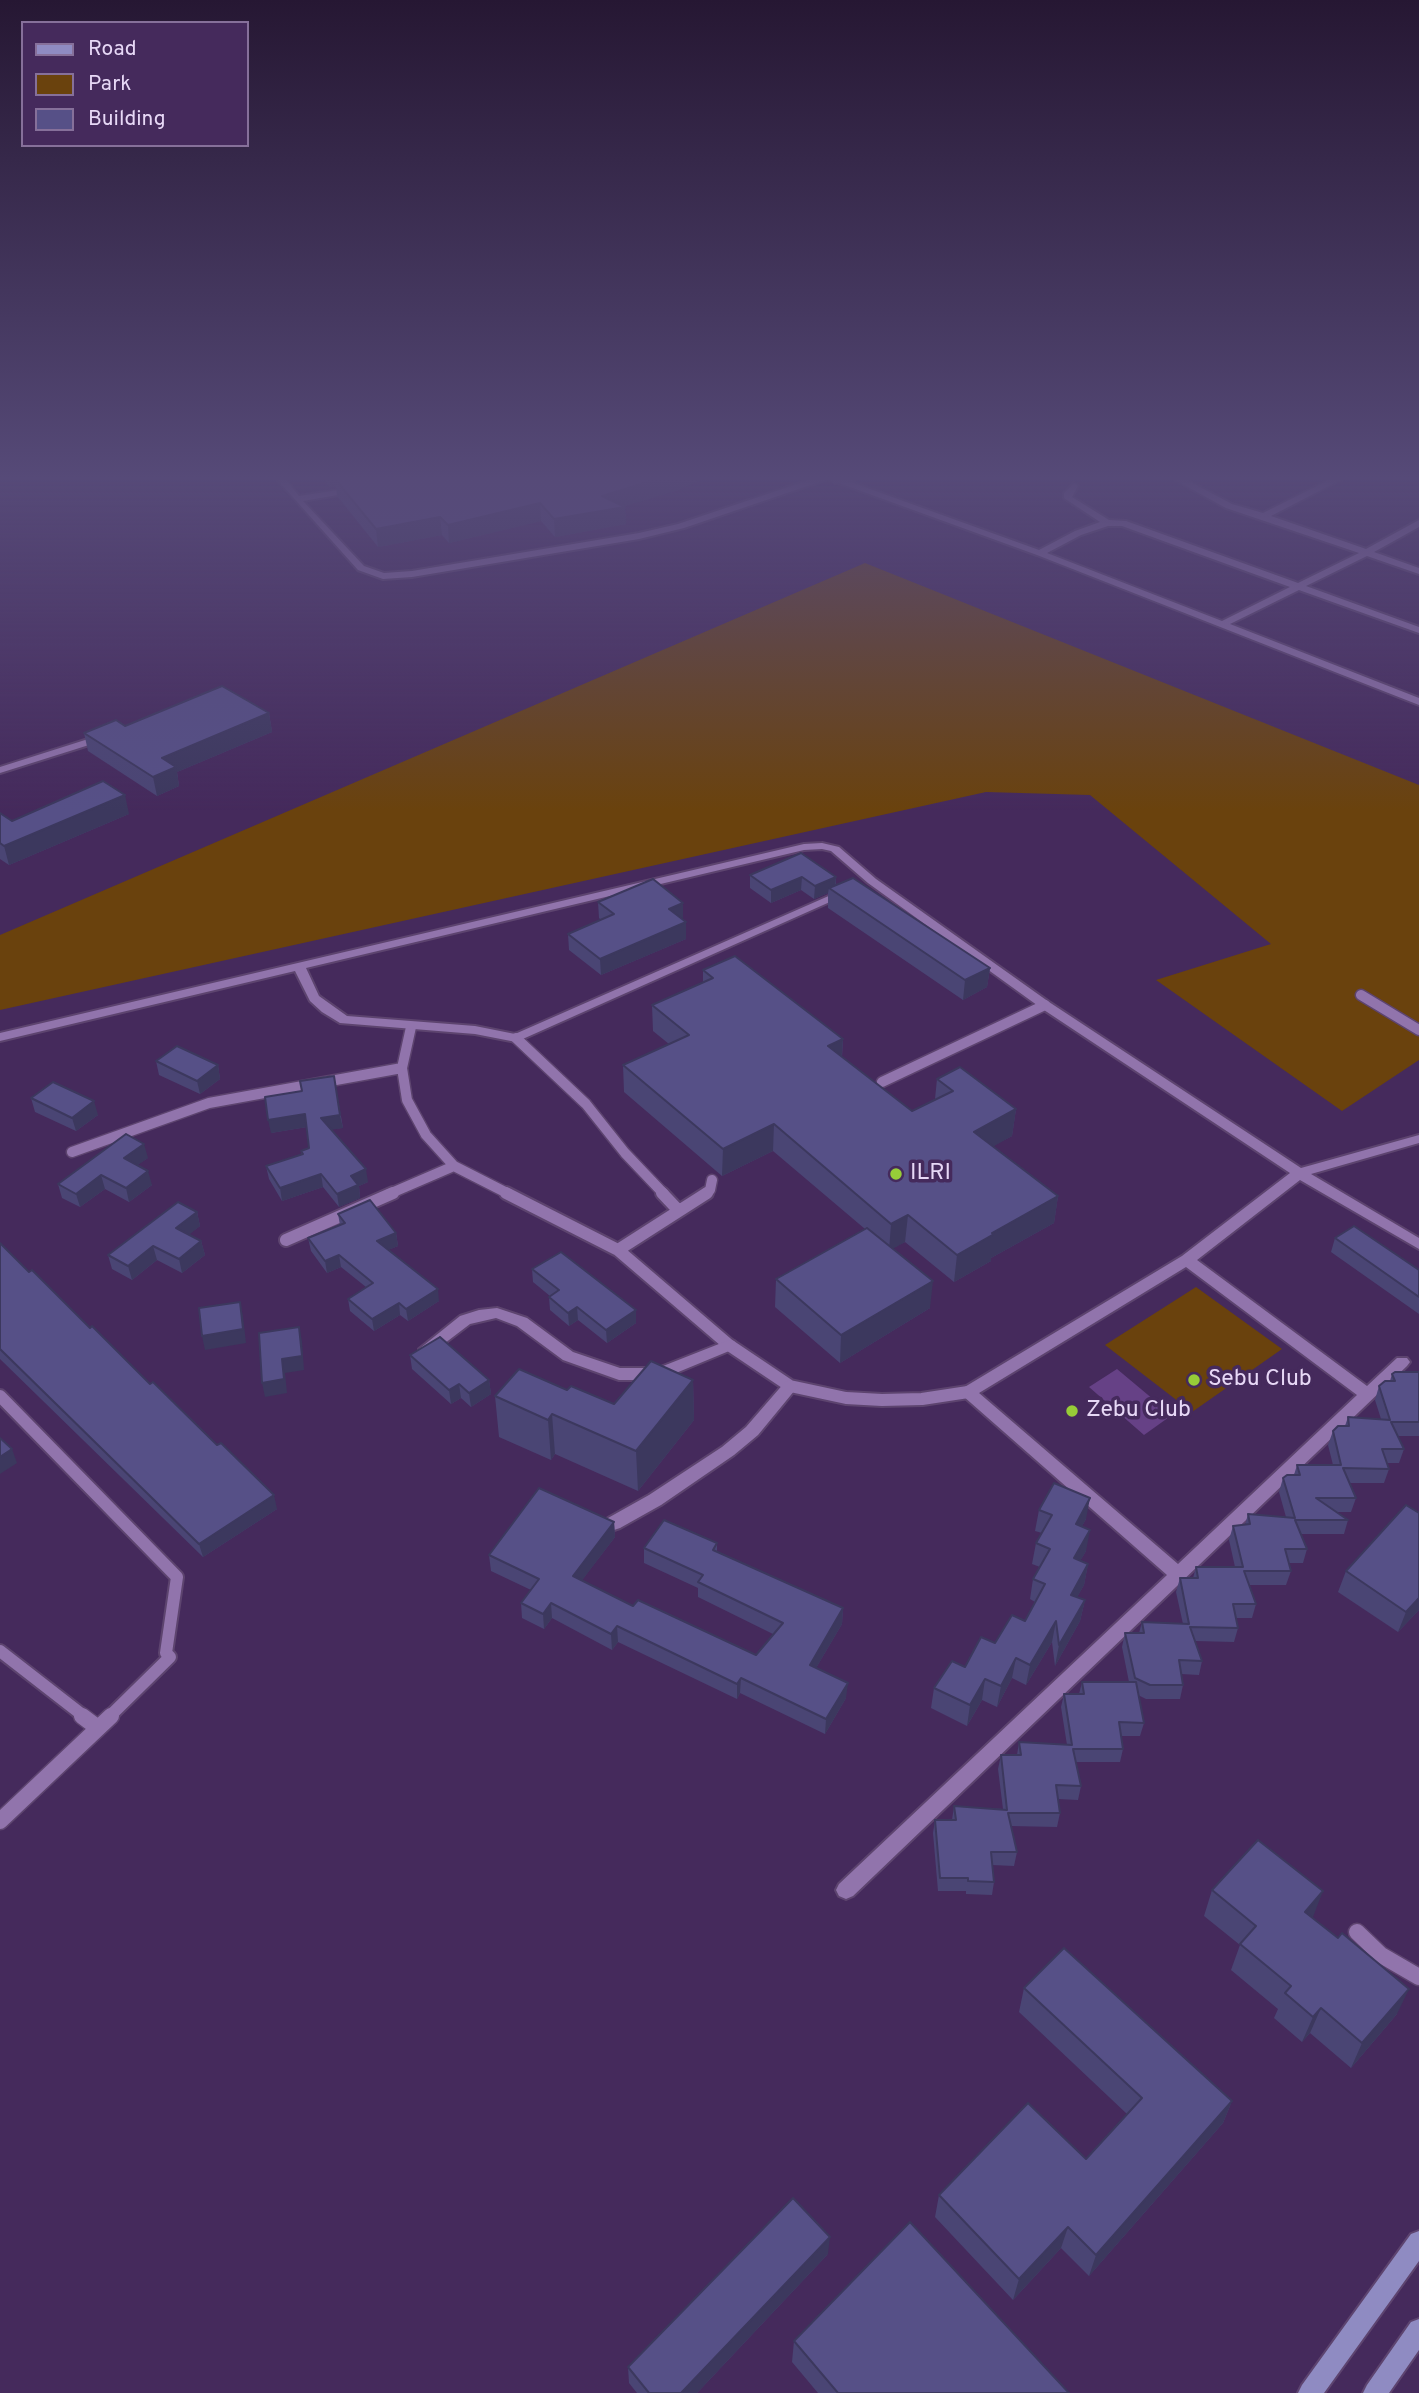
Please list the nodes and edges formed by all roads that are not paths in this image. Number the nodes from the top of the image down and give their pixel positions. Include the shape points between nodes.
1 (1129, 588) edge
2 (1298, 588) edge
3 (1301, 588) edge
4 (1223, 624) junction
5 (1419, 630) edge
6 (1419, 702) edge
7 (117, 733) edge
8 (0, 770) edge
9 (872, 881) junction
10 (299, 967) junction
11 (1361, 995) dead end
12 (1045, 1005) junction
13 (411, 1027) junction
14 (1419, 1030) edge
15 (0, 1037) edge
16 (516, 1038) junction
17 (402, 1068) junction
18 (882, 1082) dead end
19 (1419, 1139) edge
20 (72, 1152) dead end
21 (454, 1166) junction
22 (1299, 1173) junction
23 (712, 1180) dead end
24 (679, 1211) junction
25 (286, 1240) dead end
26 (1419, 1244) edge
27 (618, 1250) junction
28 (1187, 1260) junction
29 (729, 1345) junction
30 (418, 1356) edge
31 (1402, 1362) dead end
32 (790, 1386) junction
33 (968, 1392) junction
34 (1366, 1394) junction
35 (0, 1396) edge
36 (614, 1524) edge
37 (1179, 1575) junction
38 (0, 1651) edge
39 (98, 1728) junction
40 (0, 1821) edge
41 (846, 1890) dead end
42 (1357, 1932) dead end
43 (1419, 1977) edge
44 (1419, 2242) edge
45 (1419, 2330) edge
46 (1310, 2393) edge
47 (1375, 2393) edge

1 - 4 street
2 - 4 street
3 - 5 street
4 - 6 street
7 - 8 street
9 - 10 street via 835,849 804,847
9 - 12 street
9 - 16 street
10 - 13 street via 314,998 344,1020
10 - 15 street
11 - 14 lane
12 - 18 lane
12 - 22 street
13 - 16 street via 475,1030
13 - 17 lane
16 - 24 lane via 586,1104
17 - 20 lane via 209,1103
17 - 21 lane via 407,1100 426,1135
19 - 22 street
21 - 25 lane
21 - 27 lane
22 - 26 street
22 - 28 street
23 - 24 lane via 704,1195
24 - 27 lane
27 - 29 lane
28 - 33 street
28 - 34 street
29 - 30 street via 659,1374 619,1374 568,1356 522,1322 497,1313 465,1320
29 - 32 lane
31 - 34 street
32 - 33 lane via 882,1400
32 - 36 street via 752,1432 728,1451
33 - 37 street
34 - 37 street
35 - 39 lane via 177,1577 166,1653 170,1657
37 - 41 street
38 - 39 lane
39 - 40 lane
42 - 43 lane via 1381,1955
44 - 46 main road
45 - 47 main road

